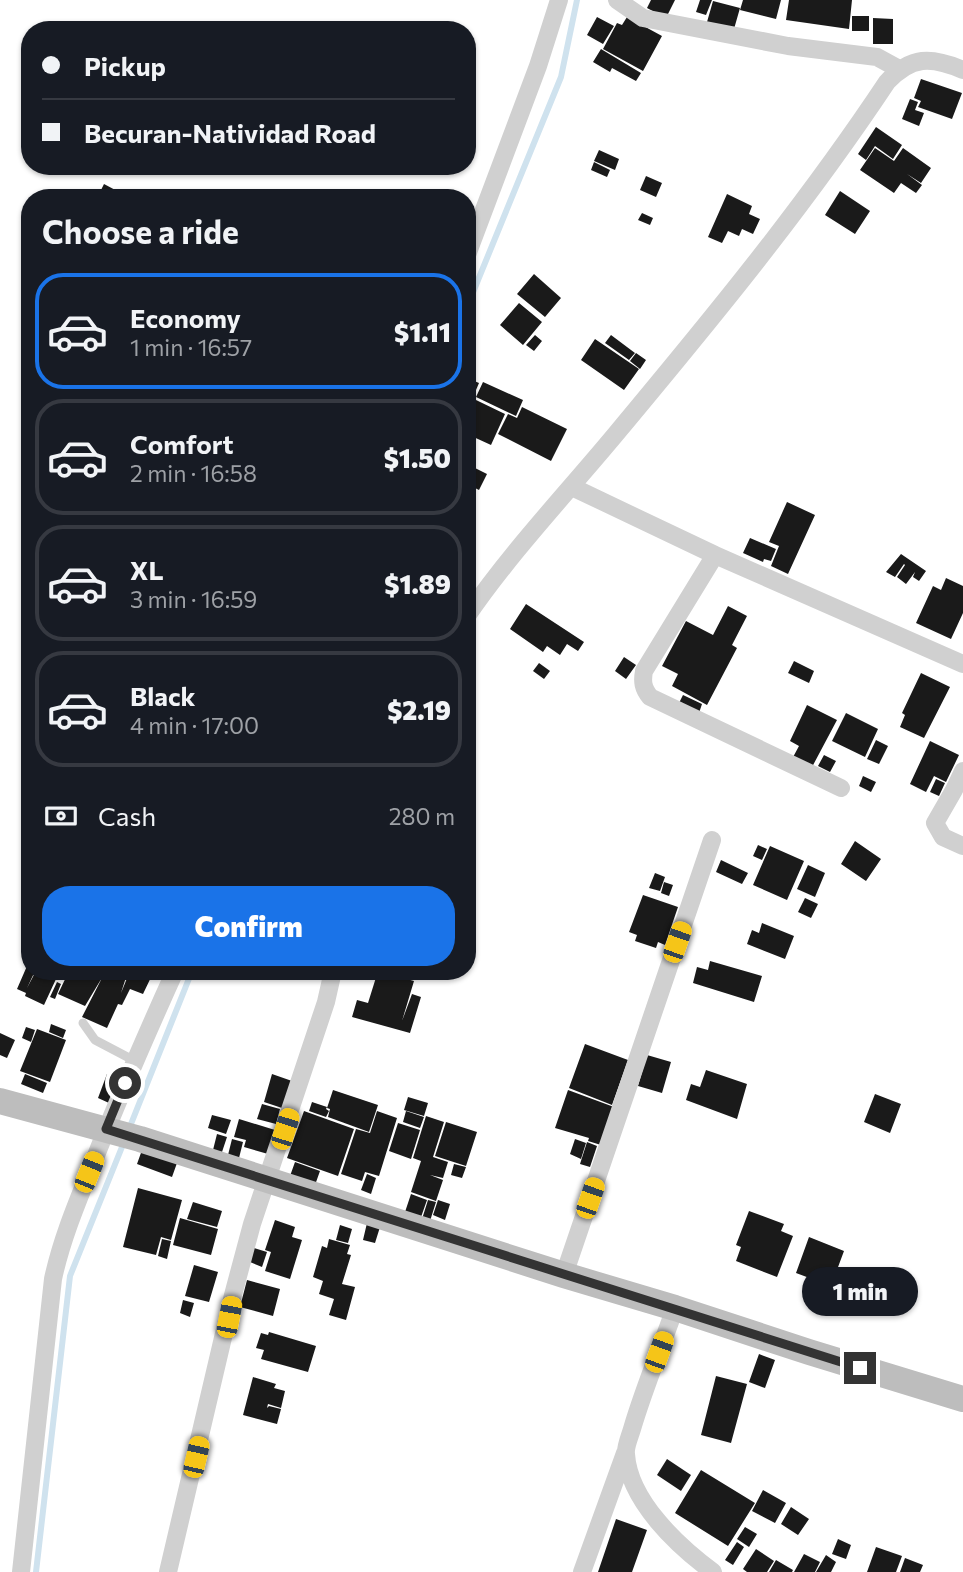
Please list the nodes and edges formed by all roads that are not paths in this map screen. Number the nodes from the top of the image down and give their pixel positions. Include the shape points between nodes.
1 (559, 0) edge
2 (617, 0) edge
3 (899, 69) junction
4 (963, 70) edge
5 (476, 231) edge
6 (572, 487) junction
7 (715, 555) junction
8 (476, 603) edge
9 (963, 664) edge
10 (963, 771) edge
11 (841, 788) dead end
12 (712, 840) dead end
13 (963, 846) edge
14 (171, 980) edge
15 (331, 980) edge
16 (83, 1023) dead end
17 (135, 1061) junction
18 (0, 1101) edge
19 (121, 1133) junction
20 (269, 1179) junction
21 (564, 1275) junction
22 (675, 1308) junction
23 (963, 1399) edge
24 (625, 1453) junction
25 (21, 1572) edge
26 (168, 1572) edge
27 (582, 1572) edge
28 (713, 1572) edge

1 - 5 street
2 - 3 street via 643,18 788,46 877,57
3 - 4 street via 928,60
3 - 6 street via 714,317
6 - 7 street
6 - 8 street
7 - 9 street
7 - 11 street via 644,671 644,689 650,697
10 - 13 street via 935,822 943,837
12 - 21 street
14 - 17 street
15 - 20 street
16 - 17 lane via 95,1040
17 - 19 street
18 - 19 street
19 - 20 street
19 - 25 street via 63,1237 52,1279
20 - 21 street
20 - 26 street via 233,1295
21 - 22 street
22 - 23 street
22 - 24 street
24 - 27 street
24 - 28 street via 633,1479 659,1523

